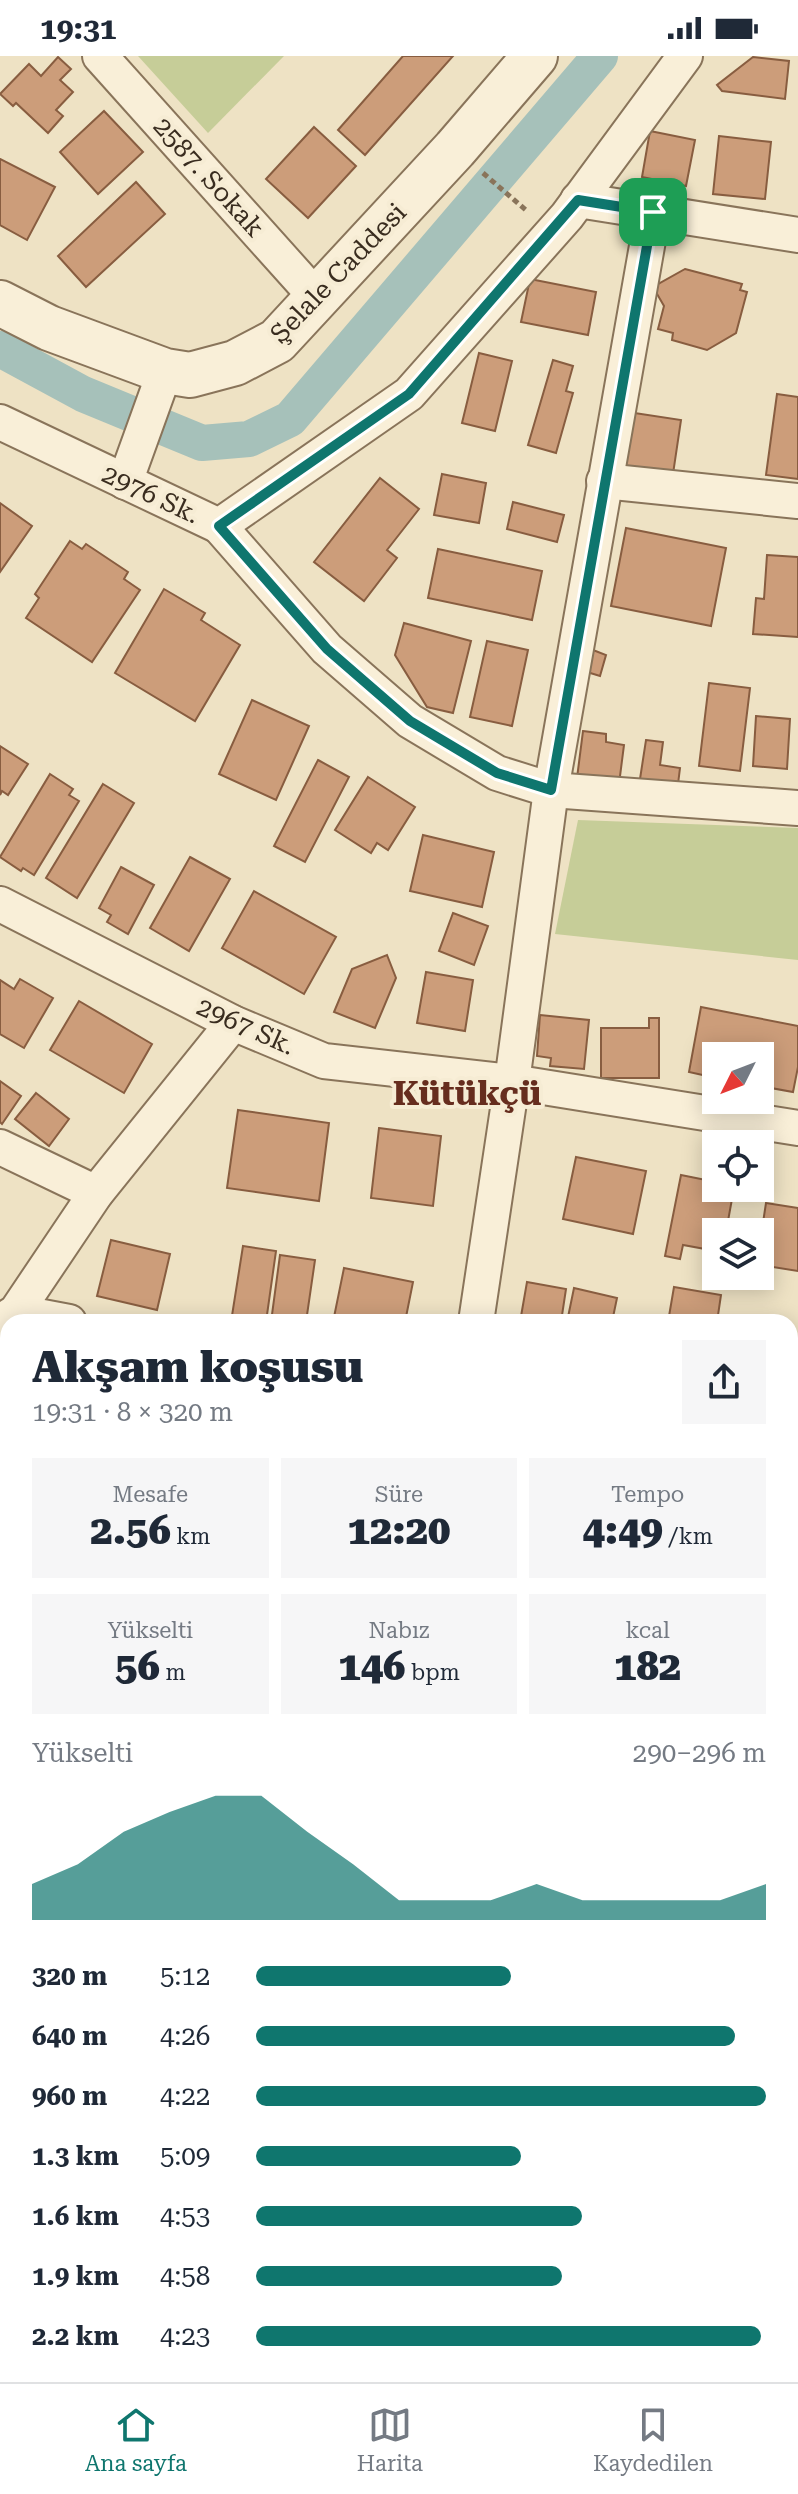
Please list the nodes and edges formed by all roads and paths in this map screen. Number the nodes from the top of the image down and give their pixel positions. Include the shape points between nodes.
1 (100, 56) edge
2 (535, 56) edge
3 (685, 56) edge
4 (477, 168) dead end
5 (511, 197) dead end
6 (578, 200) junction
7 (653, 212) junction
8 (798, 235) edge
9 (317, 298) junction
10 (0, 303) edge
11 (158, 390) junction
12 (0, 422) edge
13 (130, 470) junction
14 (604, 481) junction
15 (798, 501) edge
16 (219, 526) junction
17 (551, 790) junction
18 (798, 808) edge
19 (0, 904) edge
20 (233, 1023) junction
21 (512, 1082) junction
22 (798, 1128) edge
23 (0, 1147) edge
24 (96, 1193) junction
25 (10, 1314) edge
26 (477, 1314) edge

1 - 9 street, 2587. Sokak
2 - 9 street, Şelale Caddesi
3 - 6 street, 2976 Sk.
4 - 5 path
6 - 7 street
6 - 16 street, 2976 Sk. via 409,394
7 - 8 street
7 - 14 street
9 - 11 street, Şelale Caddesi via 277,341 235,363
10 - 11 street, Şelale Caddesi
11 - 13 street
12 - 13 street, 2976 Sk.
13 - 16 street, 2976 Sk.
14 - 15 street
14 - 17 street
16 - 17 street via 327,649 410,721 497,773
17 - 18 street
17 - 21 street
19 - 20 street, 2967 Sk.
20 - 21 street, 2967 Sk. via 324,1061
20 - 24 street
21 - 22 street, 2967 Sk.
21 - 26 street
23 - 24 street
24 - 25 street

